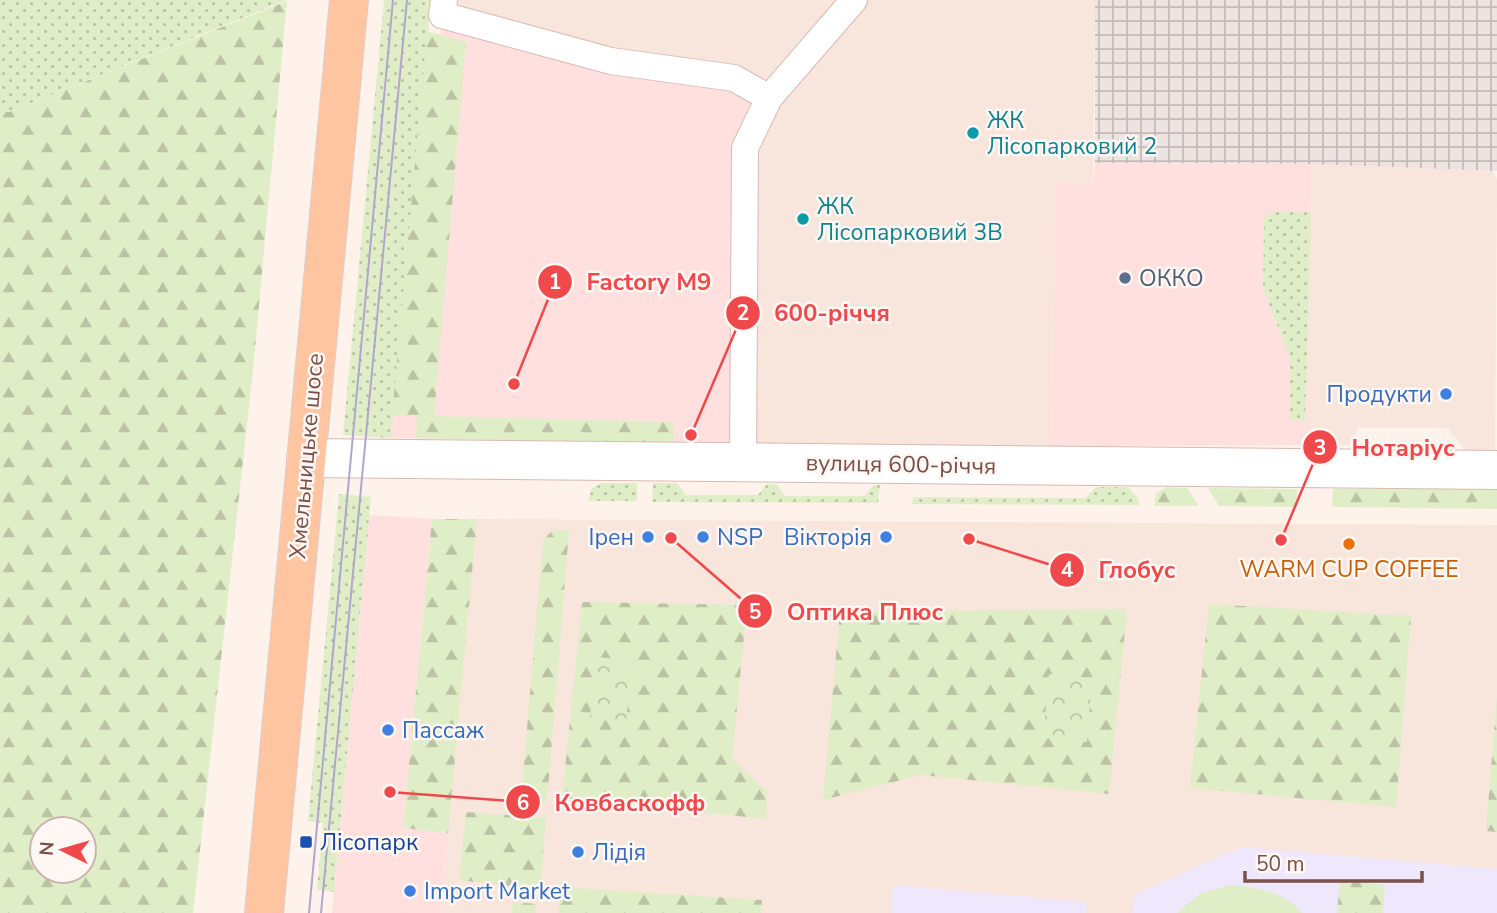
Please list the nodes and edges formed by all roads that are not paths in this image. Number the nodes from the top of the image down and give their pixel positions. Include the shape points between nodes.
1 (349, 0) edge
2 (444, 0) edge
3 (854, 0) edge
4 (769, 98) junction
5 (306, 458) junction
6 (743, 462) junction
7 (1497, 470) edge
8 (264, 913) edge

1 - 5 main road, Хмельницьке шосе
2 - 4 street via 442,15 611,61 734,78
3 - 4 street
4 - 6 street via 745,148
5 - 6 main road, вулиця 600-річчя
5 - 8 main road, Хмельницьке шосе
6 - 7 main road, вулиця 600-річчя

